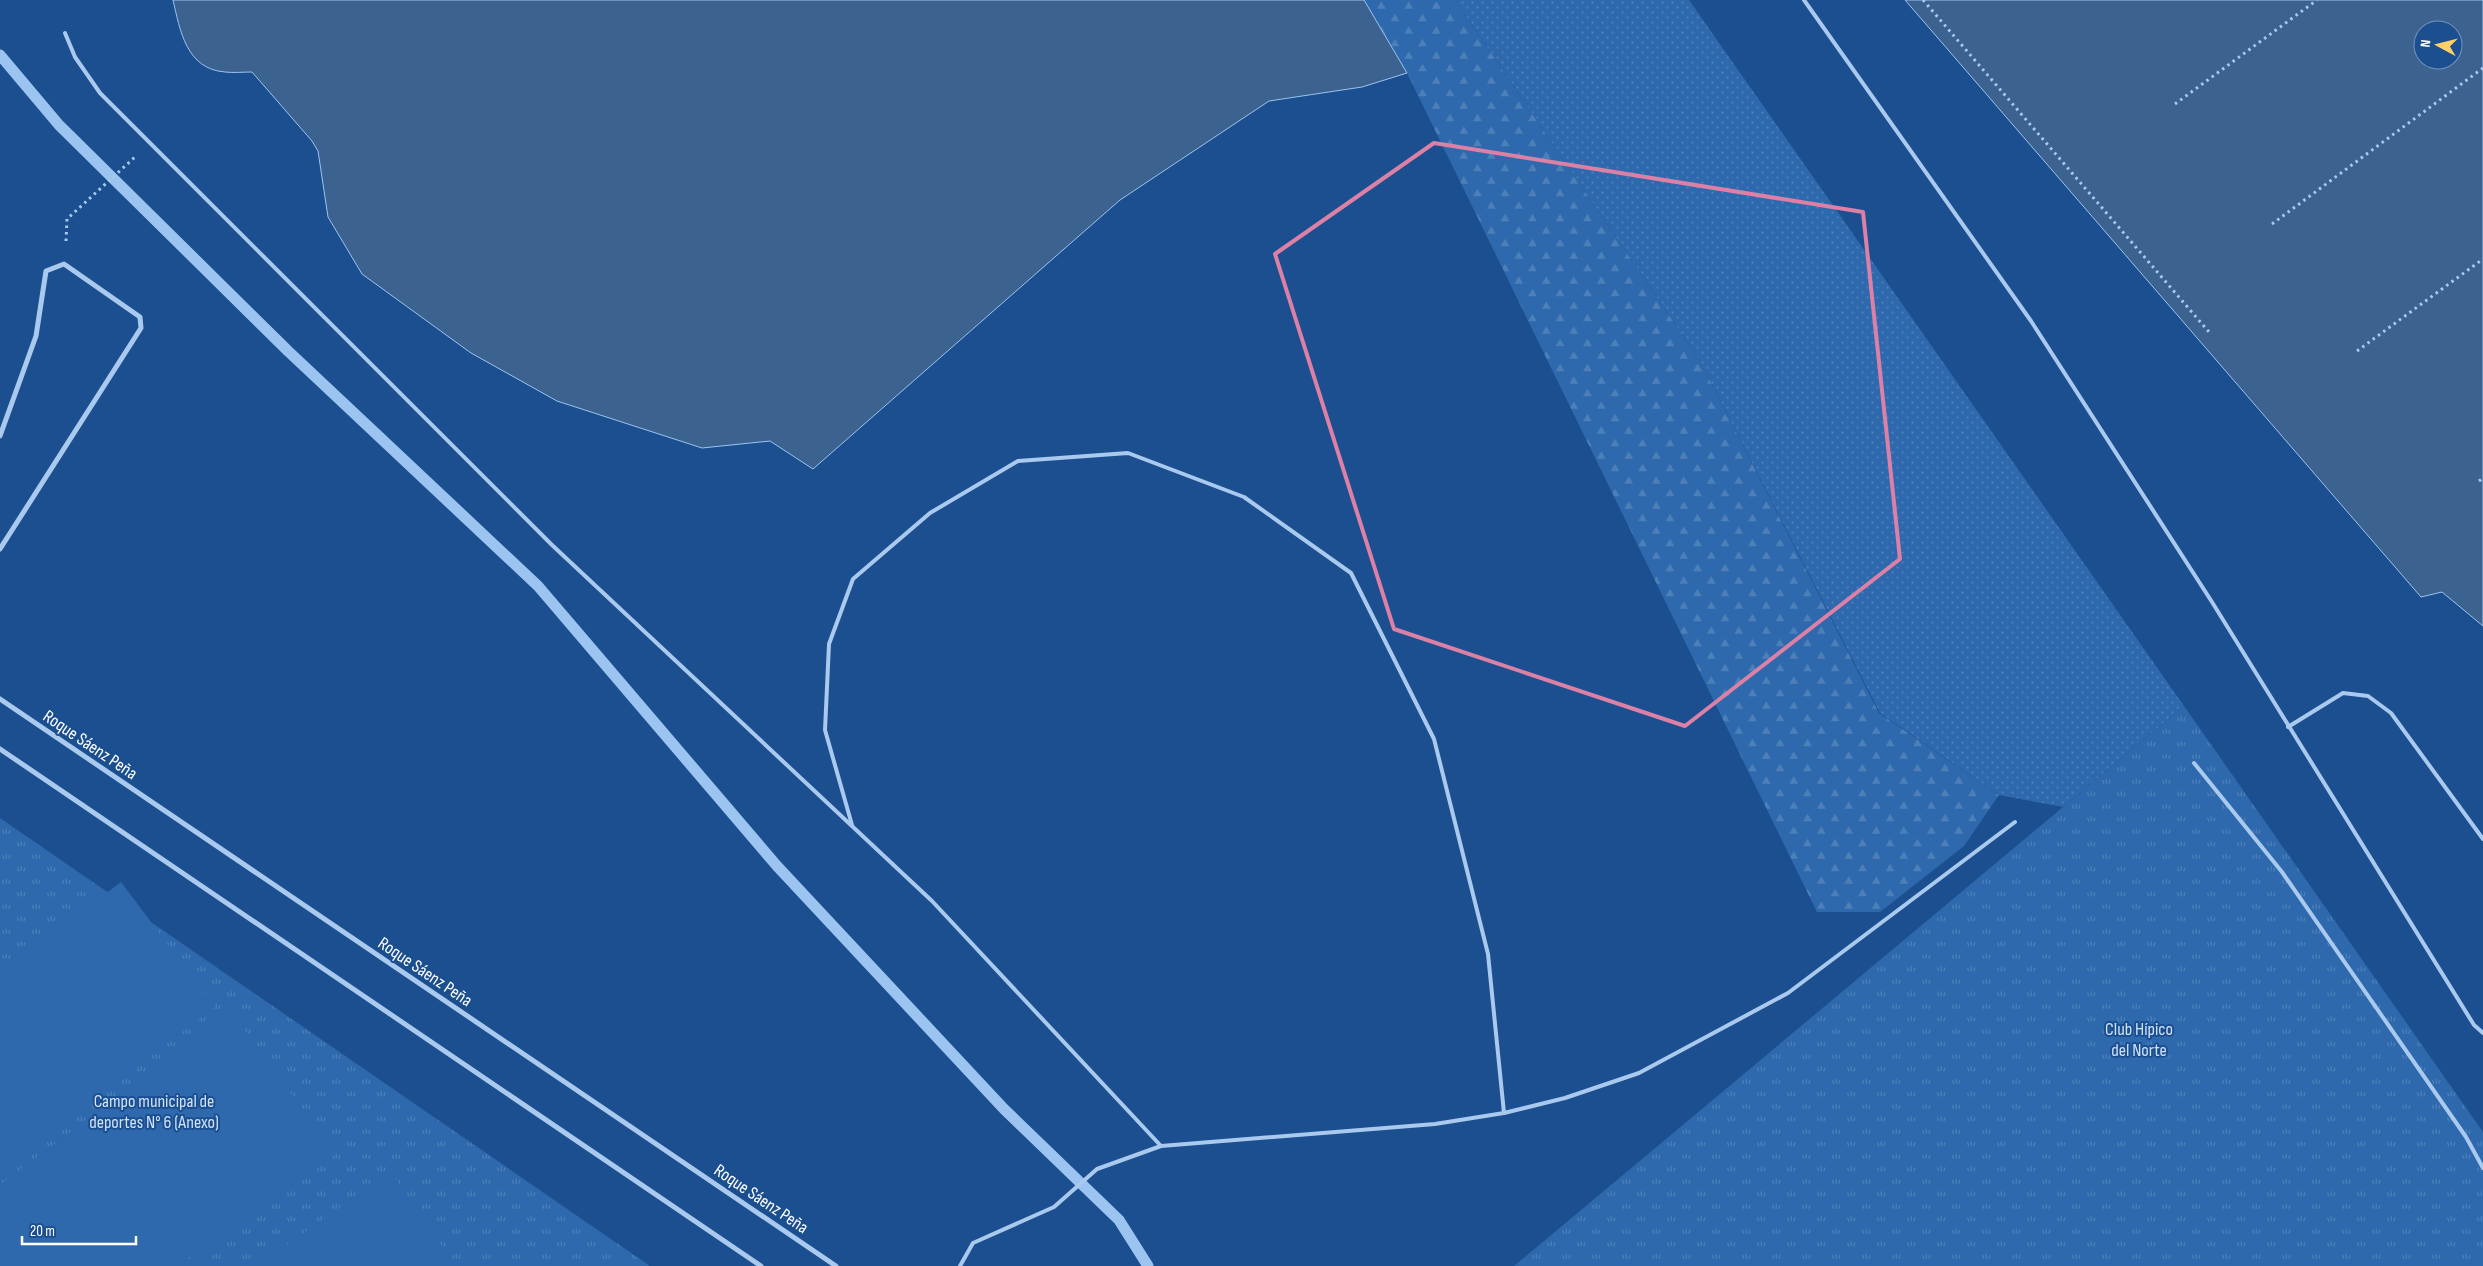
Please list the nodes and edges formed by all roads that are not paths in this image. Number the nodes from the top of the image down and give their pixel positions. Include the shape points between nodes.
1 (1804, 0) edge
2 (65, 33) dead end
3 (0, 436) edge
4 (0, 549) edge
5 (0, 699) edge
6 (2288, 726) junction
7 (0, 748) edge
8 (2194, 763) dead end
9 (2015, 822) dead end
10 (853, 827) junction
11 (2483, 839) edge
12 (2483, 1033) edge
13 (1504, 1113) junction
14 (1161, 1146) junction
15 (2483, 1168) edge
16 (761, 1266) edge
17 (836, 1266) edge
18 (960, 1266) edge

1 - 6 lane via 2031,321
2 - 10 lane via 75,57 100,94 552,545
3 - 4 street via 36,336 46,271 64,264 140,317 141,328
5 - 17 street, Roque Sáenz Peña
6 - 11 lane via 2343,693 2368,696 2390,713
6 - 12 lane via 2474,1025
7 - 16 street
8 - 15 lane via 2282,872 2466,1137
9 - 13 lane via 1788,993 1640,1073 1565,1098
10 - 13 lane via 825,730 829,644 853,579 930,513 1018,461 1128,453 1244,497 1350,574 1434,739 1488,954
10 - 14 lane via 932,901
13 - 14 lane via 1435,1124
14 - 18 lane via 1097,1169 1054,1207 973,1243

